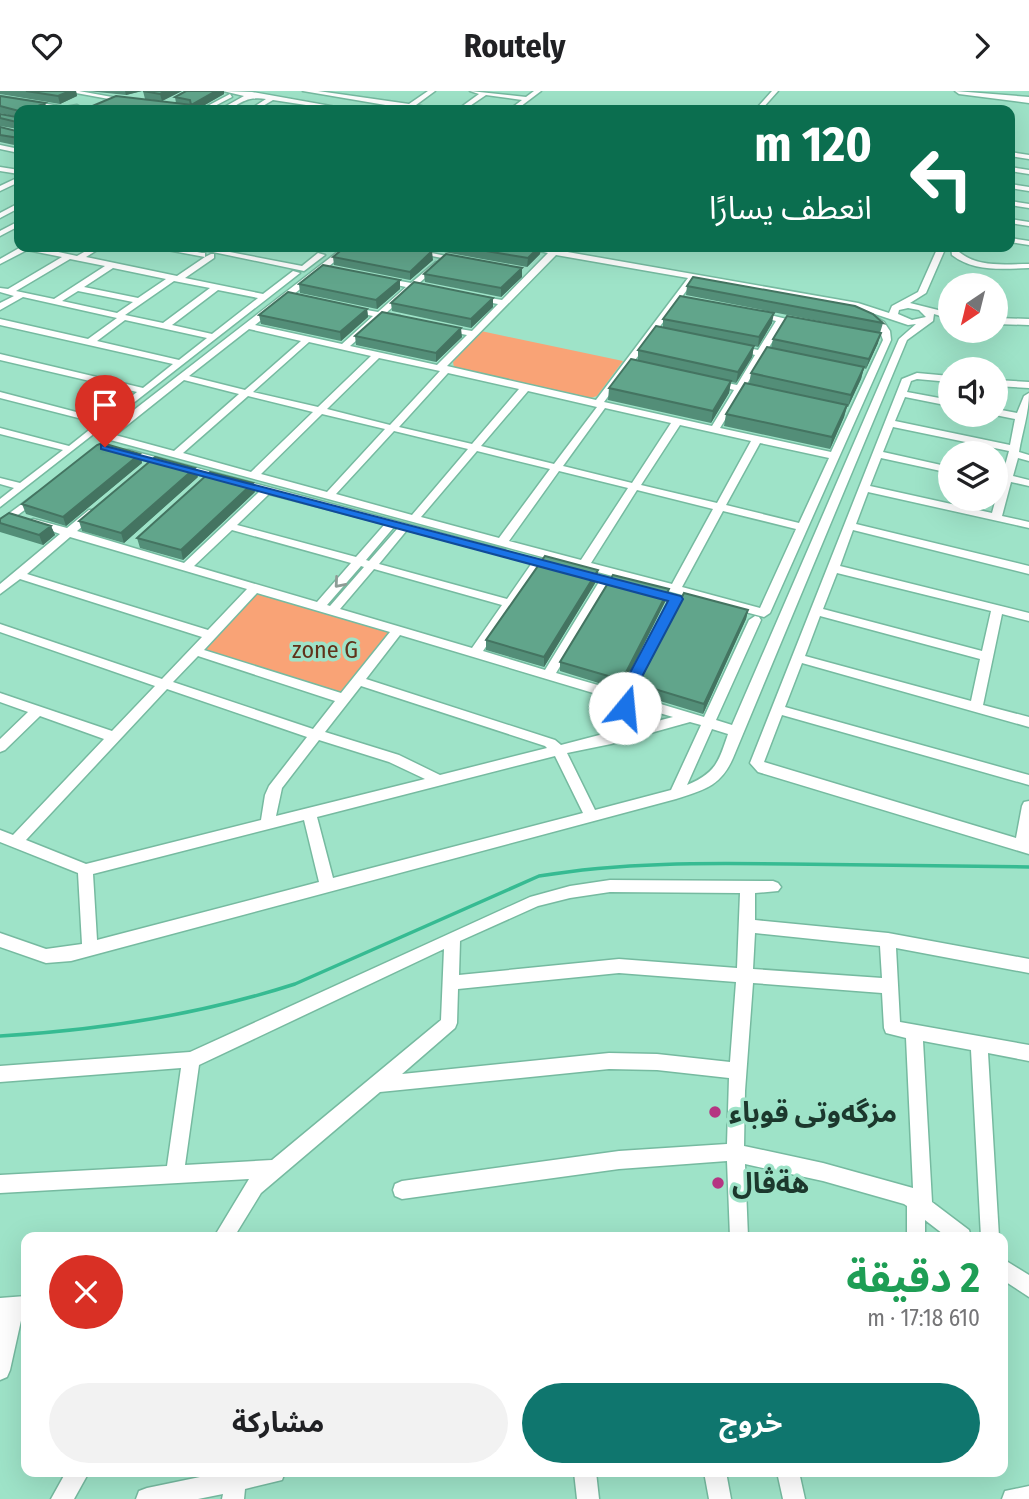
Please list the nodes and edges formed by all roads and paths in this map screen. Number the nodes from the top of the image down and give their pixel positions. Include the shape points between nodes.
1 (70, 91) edge
2 (226, 91) edge
3 (266, 91) edge
4 (312, 91) edge
5 (370, 91) edge
6 (424, 91) edge
7 (432, 91) edge
8 (473, 91) edge
9 (538, 91) edge
10 (767, 91) edge
11 (775, 91) edge
12 (959, 91) edge
13 (993, 91) edge
14 (487, 92) edge
15 (236, 93) edge
16 (86, 94) junction
17 (255, 94) edge
18 (0, 98) edge
19 (272, 98) junction
20 (528, 98) junction
21 (1029, 98) edge
22 (115, 99) junction
23 (140, 99) edge
24 (357, 99) junction
25 (103, 104) edge
26 (309, 104) joint
27 (37, 105) edge
28 (65, 105) edge
29 (213, 105) edge
30 (232, 105) edge
31 (239, 105) edge
32 (260, 105) edge
33 (315, 105) edge
34 (398, 105) edge
35 (406, 105) edge
36 (407, 105) edge
37 (468, 105) edge
38 (519, 105) edge
39 (755, 105) edge
40 (762, 105) edge
41 (17, 252) edge
42 (48, 252) edge
43 (87, 252) edge
44 (189, 252) edge
45 (218, 252) edge
46 (326, 252) edge
47 (342, 252) edge
48 (418, 252) edge
49 (554, 252) joint
50 (940, 252) edge
51 (956, 252) edge
52 (211, 256) junction
53 (444, 257) junction
54 (74, 258) junction
55 (469, 261) edge
56 (0, 262) edge
57 (112, 265) junction
58 (1029, 266) edge
59 (321, 268) junction
60 (334, 270) edge
61 (520, 271) edge
62 (532, 273) junction
63 (176, 278) junction
64 (373, 278) edge
65 (691, 279) junction
66 (412, 285) junction
67 (217, 287) junction
68 (77, 288) junction
69 (438, 290) edge
70 (4, 291) edge
71 (922, 293) junction
72 (21, 295) junction
73 (285, 295) junction
74 (464, 295) edge
75 (264, 297) junction
76 (299, 298) edge
77 (676, 299) junction
78 (140, 301) junction
79 (689, 301) edge
80 (55, 302) junction
81 (503, 303) junction
82 (340, 306) edge
83 (858, 306) junction
84 (898, 306) junction
85 (0, 307) edge
86 (926, 310) junction
87 (742, 312) edge
88 (938, 314) edge
89 (380, 315) junction
90 (121, 317) junction
91 (897, 318) junction
92 (782, 319) junction
93 (407, 320) edge
94 (938, 320) edge
95 (1008, 321) edge
96 (0, 322) edge
97 (925, 322) junction
98 (1029, 322) edge
99 (434, 325) edge
100 (808, 325) edge
101 (165, 326) junction
102 (247, 326) junction
103 (652, 331) junction
104 (474, 334) junction
105 (666, 334) edge
106 (214, 337) junction
107 (874, 337) edge
108 (903, 339) junction
109 (307, 340) junction
110 (887, 340) junction
111 (89, 343) junction
112 (720, 345) edge
113 (344, 347) junction
114 (761, 353) junction
115 (378, 355) junction
116 (0, 357) edge
117 (789, 359) edge
118 (179, 363) junction
119 (627, 365) junction
120 (639, 368) edge
121 (444, 369) junction
122 (857, 372) edge
123 (870, 375) junction
124 (181, 377) junction
125 (938, 378) edge
126 (702, 381) edge
127 (1008, 384) edge
128 (1029, 385) edge
129 (526, 387) junction
130 (740, 388) junction
131 (144, 391) junction
132 (246, 394) junction
133 (765, 394) edge
134 (901, 394) junction
135 (0, 395) edge
136 (1029, 395) edge
137 (938, 401) edge
138 (601, 404) junction
139 (840, 410) edge
140 (318, 411) junction
141 (852, 413) junction
142 (1008, 414) edge
143 (1020, 417) junction
144 (677, 421) junction
145 (105, 422) junction
146 (890, 423) junction
147 (392, 428) junction
148 (714, 430) junction
149 (0, 431) edge
150 (757, 439) junction
151 (102, 447) edge
152 (70, 449) junction
153 (476, 449) junction
154 (1014, 451) junction
155 (176, 454) junction
156 (878, 454) junction
157 (834, 456) junction
158 (1029, 458) edge
159 (156, 460) junction
160 (1008, 466) edge
161 (938, 467) edge
162 (146, 468) edge
163 (557, 469) junction
164 (254, 475) junction
165 (0, 481) edge
166 (1008, 481) edge
167 (1029, 483) edge
168 (22, 487) junction
169 (634, 488) junction
170 (864, 488) junction
171 (267, 490) junction
172 (43, 491) edge
173 (329, 496) junction
174 (0, 504) edge
175 (98, 508) edge
176 (719, 508) junction
177 (997, 511) edge
178 (12, 516) junction
179 (996, 517) junction
180 (409, 522) junction
181 (392, 523) junction
182 (0, 525) edge
183 (1029, 525) edge
184 (229, 526) junction
185 (849, 526) junction
186 (802, 527) junction
187 (69, 532) junction
188 (502, 542) junction
189 (358, 562) junction
190 (538, 562) junction
191 (371, 565) junction
192 (584, 565) junction
193 (187, 567) junction
194 (832, 568) junction
195 (1029, 570) edge
196 (19, 575) junction
197 (606, 580) junction
198 (255, 588) junction
199 (0, 590) edge
200 (676, 594) junction
201 (509, 603) junction
202 (318, 607) junction
203 (997, 610) junction
204 (332, 611) junction
205 (817, 611) junction
206 (1029, 617) edge
207 (755, 620) junction
208 (781, 627) junction
209 (0, 628) edge
210 (398, 630) junction
211 (209, 635) junction
212 (195, 651) junction
213 (474, 653) junction
214 (988, 657) junction
215 (798, 659) junction
216 (548, 675) junction
217 (358, 681) junction
218 (163, 683) junction
219 (0, 697) edge
220 (627, 698) junction
221 (344, 699) junction
222 (976, 707) junction
223 (777, 709) junction
224 (38, 710) junction
225 (691, 717) junction
226 (708, 722) junction
227 (1029, 722) edge
228 (737, 731) junction
229 (316, 734) junction
230 (113, 737) junction
231 (611, 739) junction
232 (0, 747) edge
233 (560, 752) junction
234 (1029, 780) edge
235 (440, 782) junction
236 (676, 794) junction
237 (1029, 806) edge
238 (309, 814) junction
239 (591, 816) junction
240 (268, 824) junction
241 (0, 836) edge
242 (15, 842) junction
243 (1026, 847) edge
244 (85, 870) junction
245 (328, 886) junction
246 (747, 887) junction
247 (773, 887) dead end
248 (748, 926) junction
249 (452, 938) junction
250 (0, 940) edge
251 (888, 940) junction
252 (90, 949) junction
253 (1029, 966) edge
254 (746, 974) junction
255 (450, 983) junction
256 (889, 986) junction
257 (914, 1032) junction
258 (979, 1044) junction
259 (1029, 1053) edge
260 (191, 1060) junction
261 (738, 1071) junction
262 (0, 1073) edge
263 (376, 1084) junction
264 (735, 1153) junction
265 (275, 1169) junction
266 (175, 1173) junction
267 (0, 1184) edge
268 (402, 1190) dead end
269 (920, 1205) junction
270 (226, 1232) edge
271 (740, 1232) edge
272 (917, 1232) edge
273 (955, 1232) edge
274 (990, 1232) edge
275 (1008, 1272) edge
276 (1029, 1287) edge
277 (13, 1307) edge
278 (0, 1370) edge
279 (75, 1477) edge
280 (256, 1477) edge
281 (586, 1477) edge
282 (716, 1477) edge
283 (789, 1477) edge
284 (235, 1483) edge
285 (1029, 1497) edge
286 (62, 1499) edge
287 (147, 1499) edge
288 (588, 1499) edge
289 (720, 1499) edge
290 (794, 1499) edge
291 (1013, 1499) edge

1 - 16 street
2 - 15 street
3 - 17 street
4 - 24 street
5 - 24 street
6 - 35 street
7 - 36 street
8 - 14 street
9 - 20 street
10 - 39 street
11 - 40 street
12 - 21 highway
13 - 21 highway
14 - 20 street
14 - 37 street
15 - 17 street
15 - 29 street
16 - 22 street
16 - 28 street
17 - 19 street
17 - 30 street
17 - 31 street
18 - 27 street
19 - 26 street
19 - 32 street
20 - 38 street
22 - 23 street
22 - 25 street
24 - 34 street
26 - 33 street
41 - 56 street
42 - 54 street
43 - 54 street
44 - 52 street
45 - 46 street via 304,269
47 - 59 street
48 - 53 street
49 - 62 street
49 - 65 street
50 - 71 street
51 - 58 street via 972,263
52 - 63 street
52 - 75 street via 296,273
53 - 55 street
53 - 66 street
54 - 57 street
54 - 70 street
57 - 63 street
57 - 68 street
59 - 60 street
59 - 73 street
61 - 62 street
62 - 81 street
63 - 67 street
63 - 78 street
64 - 66 street
65 - 77 street
65 - 83 street
65 - 110 street via 855,311 883,325
66 - 69 street
66 - 89 street
67 - 75 street
67 - 101 street
68 - 78 street
68 - 80 street
70 - 72 street
71 - 84 street
71 - 86 street
72 - 80 street
72 - 85 street
73 - 76 street
73 - 102 street
74 - 81 street
75 - 106 street
77 - 79 street
77 - 103 street
78 - 90 street
80 - 90 street
81 - 104 street
82 - 89 street
83 - 84 street
83 - 91 street
84 - 86 street
84 - 91 street via 892,313
86 - 88 street
86 - 97 street via 931,317
87 - 92 street
89 - 93 street
89 - 113 street
90 - 101 street
90 - 111 street
91 - 97 street
91 - 108 street
92 - 100 street
92 - 114 street
94 - 97 street
95 - 98 street
96 - 111 street
97 - 108 street
99 - 104 street
101 - 106 street
102 - 109 street
102 - 124 street
103 - 105 street
103 - 119 street
104 - 121 street
106 - 118 street
107 - 110 street
108 - 208 street
109 - 113 street
109 - 132 street
110 - 123 street
111 - 118 street
112 - 114 street
113 - 115 street
114 - 117 street
114 - 130 street
115 - 121 street
115 - 140 street
116 - 131 street
118 - 131 street
119 - 120 street
119 - 138 street
121 - 129 street
121 - 147 street
122 - 123 street
123 - 141 street
124 - 132 street
124 - 155 street via 107,436
125 - 134 street via 910,377
126 - 130 street
127 - 128 street
129 - 138 street
129 - 153 street
130 - 133 street
130 - 148 street
131 - 145 street
132 - 140 street
132 - 155 street
134 - 137 street
134 - 146 street
135 - 145 street
136 - 143 street
138 - 144 street
138 - 163 street
139 - 141 street
140 - 147 street
140 - 164 street
141 - 157 street
142 - 143 street
143 - 154 street
144 - 148 street
144 - 169 street
145 - 152 street
146 - 154 street
146 - 156 street
147 - 153 street
147 - 173 street
148 - 150 street
149 - 152 street
150 - 157 street
150 - 176 street
151 - 159 street
152 - 168 street
153 - 163 street
153 - 180 street
154 - 158 street
154 - 160 street
155 - 164 street
156 - 161 street
156 - 170 street
157 - 186 street
159 - 162 street
159 - 171 street via 206,479
163 - 169 street
163 - 188 street
164 - 173 street
165 - 168 street
166 - 167 street
168 - 174 street
169 - 176 street
169 - 192 street
170 - 179 street
170 - 185 street
171 - 181 street
171 - 184 street
172 - 178 street
173 - 180 street
175 - 187 street
176 - 186 street
176 - 200 street
177 - 179 street
178 - 182 street
178 - 187 street
179 - 183 street
180 - 181 street
180 - 188 street
180 - 190 street
180 - 191 street
181 - 189 street
184 - 189 street
184 - 193 street
185 - 194 street
185 - 195 street
186 - 200 street via 764,613
187 - 193 street via 132,545
187 - 196 street
188 - 192 street
189 - 191 street
189 -> 202 street
190 - 197 street
190 - 201 street
191 - 201 street
191 - 204 street
192 - 200 street
193 - 198 street
194 - 203 street
194 - 205 street
196 - 199 street
196 - 211 street
197 - 200 street
197 - 216 street
198 - 202 street
198 - 211 street
200 - 207 street
200 - 220 street
201 - 213 street
202 - 204 street
203 - 206 street
203 - 214 street
204 - 210 street
205 - 214 street
205 - 215 street
207 - 208 street
207 - 226 street
208 - 228 street
209 - 218 street
210 - 213 street
210 - 217 street
211 - 212 street
212 - 218 street
212 - 221 street
213 - 216 street
214 - 222 street
215 - 222 street
215 - 223 street
216 - 220 street
217 - 221 street
217 - 233 street via 550,743
218 - 229 street
218 - 230 street
219 - 224 street
220 - 225 street
220 - 231 street
221 - 229 street
222 - 227 street
223 - 234 street
223 - 243 street via 758,756 757,763 763,768
224 - 230 street
224 - 232 street
225 - 226 street
225 - 231 street
226 - 228 street
226 - 236 street
228 - 236 street via 721,773 705,785
229 - 235 street via 425,772
229 - 240 street via 276,786
230 - 242 street
231 - 233 street
233 - 235 street
233 - 239 street
235 - 238 street
236 - 239 street
237 - 243 street
238 - 240 street
238 - 245 street
239 - 245 street
240 - 244 street
241 - 242 street
242 - 244 street
244 - 252 street
245 - 252 street
246 - 247 street
246 - 248 street
246 - 249 street via 610,886 570,892 535,901
248 - 251 street
248 - 254 street
249 - 255 street
249 - 260 street
250 - 252 street via 57,957
251 - 253 street
251 - 256 street
254 - 255 street via 619,966
254 - 256 street
254 - 261 street
255 - 263 street via 449,1023
256 - 257 street via 892,1028
257 - 258 street
257 - 269 street
258 - 259 street
258 - 274 street
260 - 262 street
260 - 266 street
261 - 263 street via 608,1061
261 - 264 street
263 - 265 street
264 - 268 street via 620,1160
264 - 269 street via 823,1171 909,1196
264 - 271 street
265 - 266 street
265 - 270 street via 254,1187
266 - 267 street
269 - 272 street
269 - 273 street
275 - 276 street
277 - 278 street
279 - 286 street
280 - 284 street
281 - 288 street
282 - 289 street
283 - 290 street
284 - 287 street
285 - 291 street

